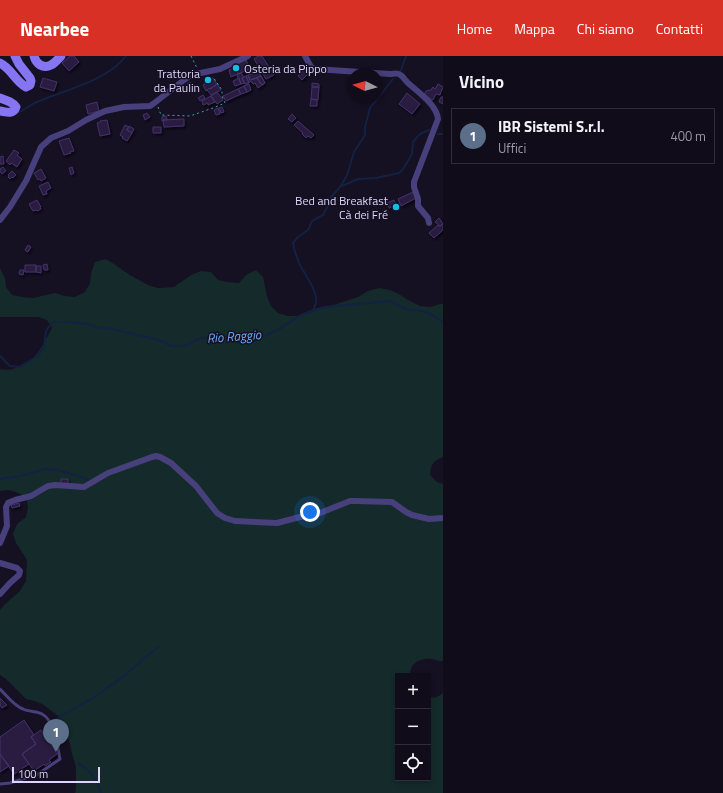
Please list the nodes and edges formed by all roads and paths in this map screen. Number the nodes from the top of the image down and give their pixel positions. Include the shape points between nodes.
1 (16, 56) edge
2 (34, 56) edge
3 (61, 56) edge
4 (190, 56) edge
5 (245, 56) edge
6 (305, 56) edge
7 (0, 63) edge
8 (209, 71) junction
9 (199, 74) junction
10 (0, 98) edge
11 (156, 103) junction
12 (0, 111) edge
13 (0, 220) edge
14 (429, 223) dead end
15 (443, 518) edge
16 (0, 543) edge
17 (0, 563) edge
18 (0, 594) edge
19 (0, 689) edge
20 (0, 784) edge

1 - 7 street via 31,81 26,87
2 - 3 street via 40,65 45,66 51,65
4 - 9 path
5 - 8 street via 225,69
6 - 14 street via 315,69 396,73 428,101 438,114 414,182 418,206
8 - 9 street
8 - 11 path via 222,90 225,103 187,116 162,115
9 - 11 street via 191,75
10 - 12 street via 16,107 10,113
11 - 13 street via 150,106 105,111 51,138 41,147 26,181
15 - 16 street via 429,519 412,515 392,502 350,501 320,513 277,524 235,521 218,513 196,486 171,463 156,456 108,473 84,487 48,486 31,496 8,503 5,532
17 - 18 street via 17,568 20,573
19 - 20 lane via 16,706 42,713 50,722 60,759 38,774

